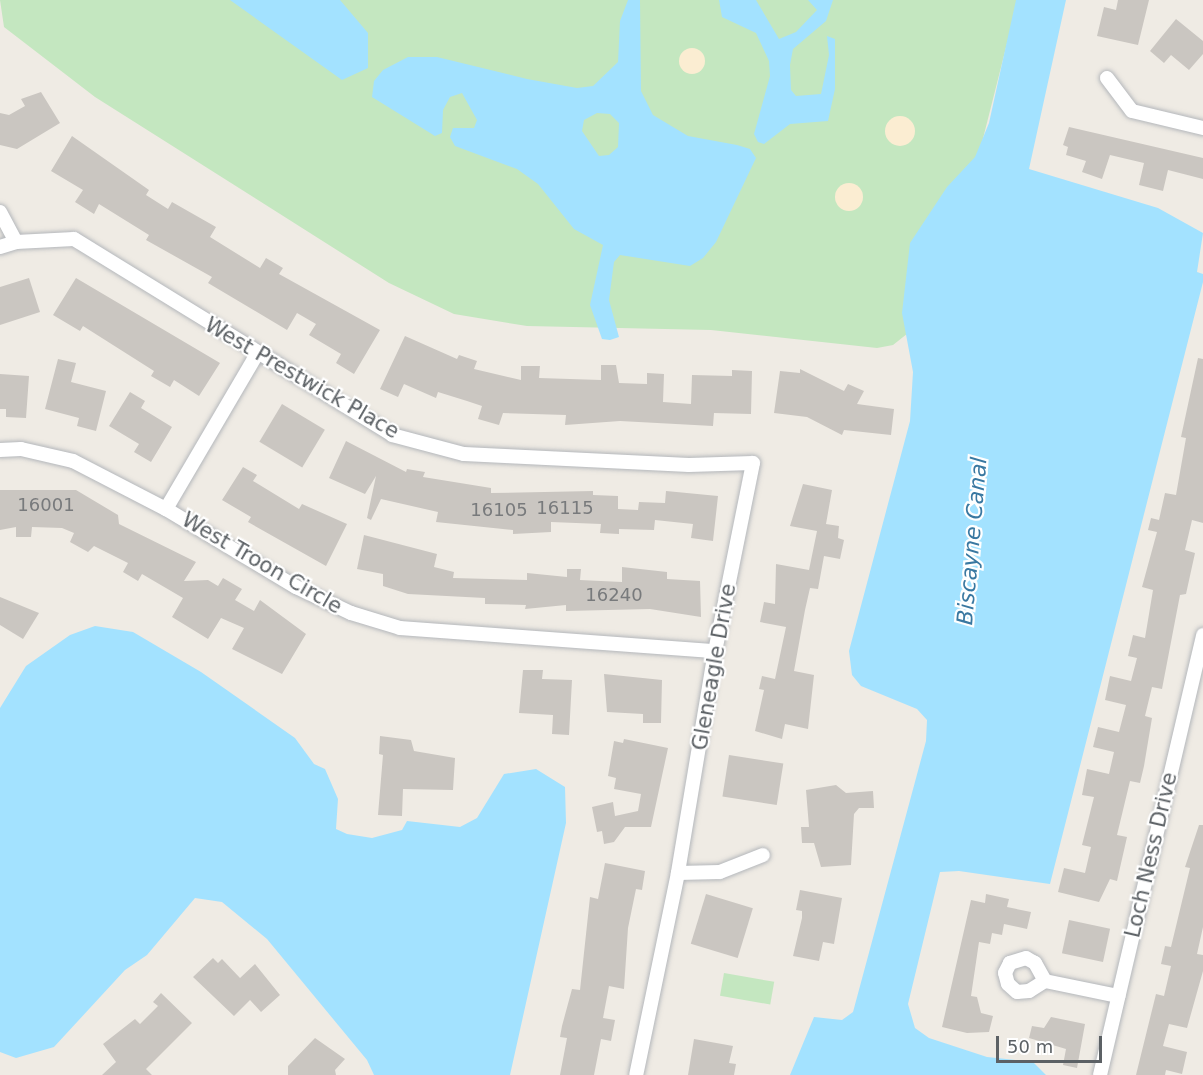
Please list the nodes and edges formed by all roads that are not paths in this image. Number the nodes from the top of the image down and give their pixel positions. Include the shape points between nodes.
1 (1107, 78) dead end
2 (1203, 128) edge
3 (0, 212) edge
4 (16, 242) junction
5 (0, 247) edge
6 (257, 354) junction
7 (0, 450) edge
8 (753, 463) joint
9 (166, 509) junction
10 (1203, 635) edge
11 (715, 651) junction
12 (763, 855) dead end
13 (678, 873) junction
14 (1045, 981) dead end
15 (1118, 996) junction
16 (636, 1075) edge
17 (1100, 1075) edge

1 - 2 street via 1132,111
3 - 4 street
4 - 5 street, West Prestwick Place
4 - 6 street, West Prestwick Place via 74,239
6 - 8 street, West Prestwick Place via 392,435 464,454 689,465
6 - 9 street
7 - 9 street, West Troon Circle via 21,449 73,461
8 - 11 street, Gleneagle Drive
9 - 11 street, West Troon Circle via 296,587 351,613 400,628
10 - 15 street, Loch Ness Drive
11 - 13 street, Gleneagle Drive
12 - 13 street via 720,872
13 - 16 street, Gleneagle Drive
14 - 15 street
15 - 17 street, Loch Ness Drive

